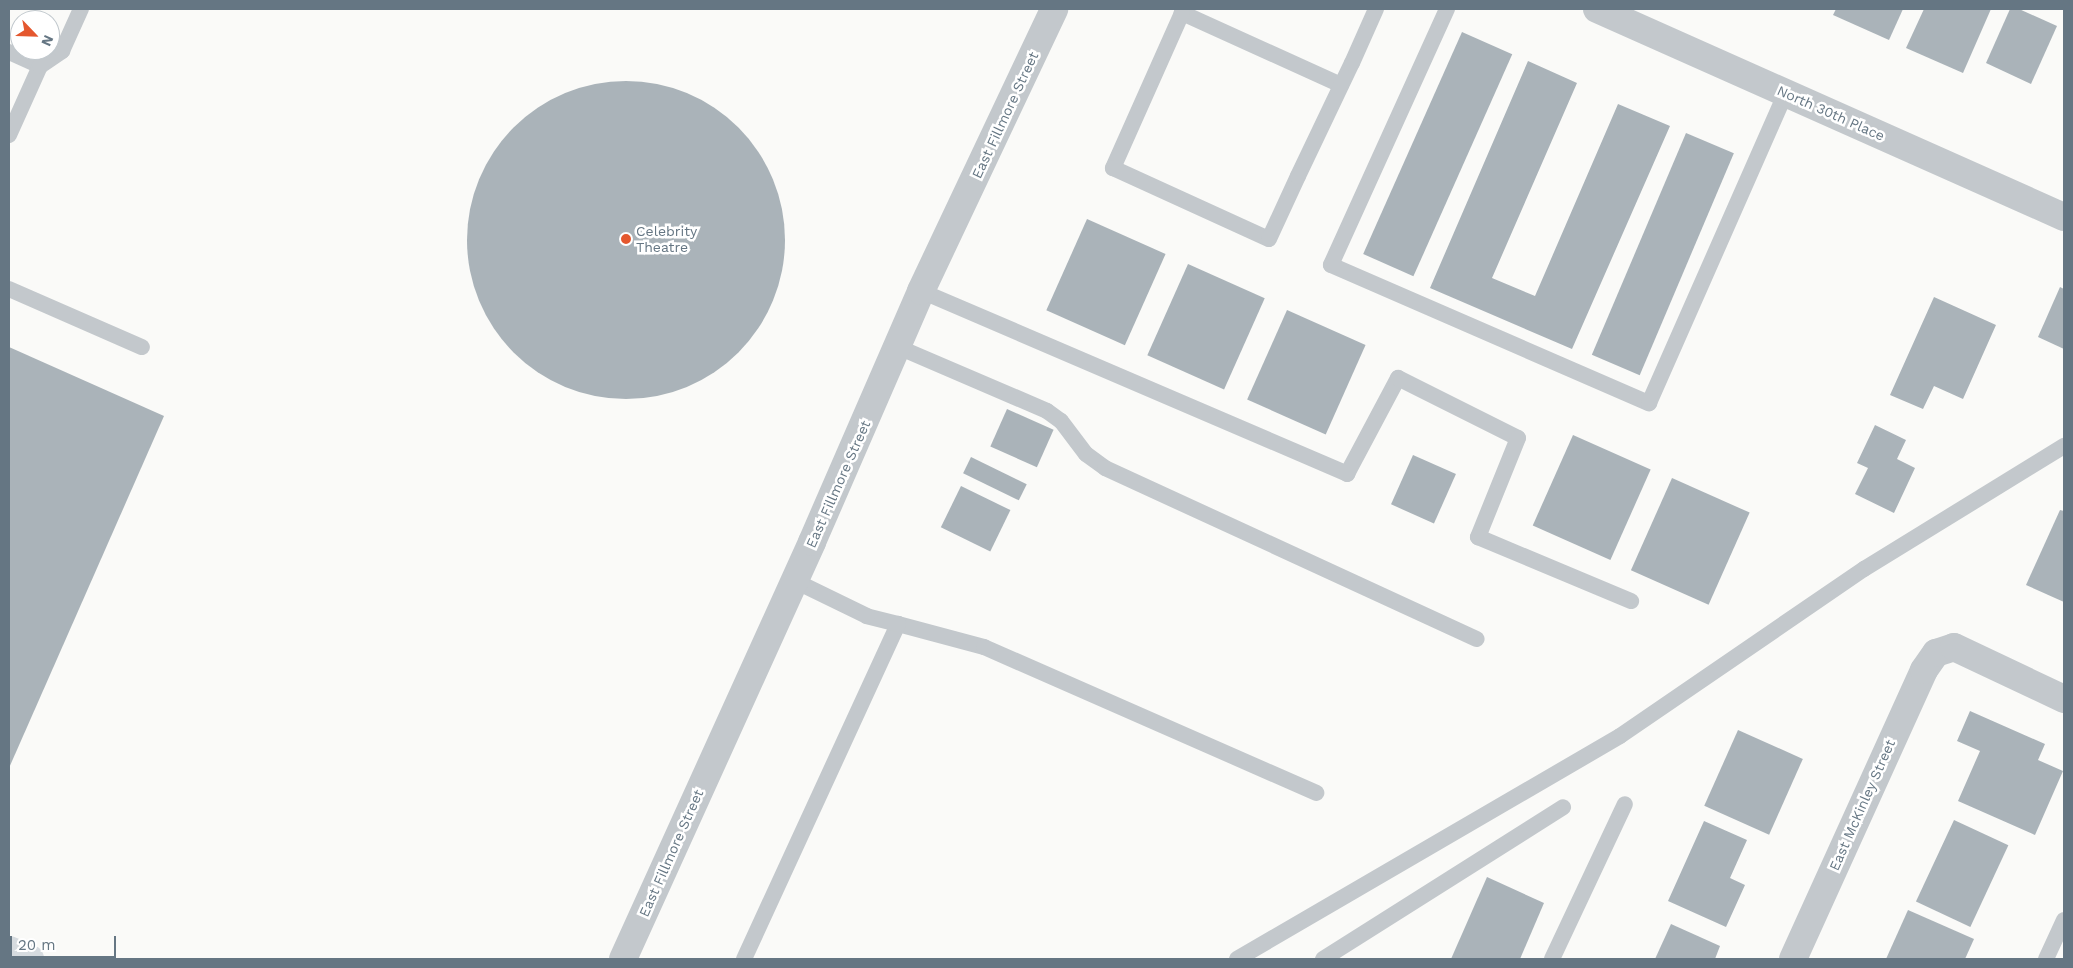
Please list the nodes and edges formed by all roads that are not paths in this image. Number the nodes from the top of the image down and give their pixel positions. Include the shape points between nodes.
1 (81, 9) edge
2 (1054, 9) edge
3 (1376, 9) edge
4 (1447, 9) edge
5 (1597, 9) edge
6 (9, 52) edge
7 (40, 66) junction
8 (1341, 84) junction
9 (1786, 93) junction
10 (9, 135) edge
11 (2064, 217) edge
12 (9, 289) edge
13 (921, 291) junction
14 (142, 347) dead end
15 (898, 347) junction
16 (2064, 446) edge
17 (795, 581) junction
18 (1631, 601) dead end
19 (898, 624) junction
20 (1477, 639) dead end
21 (2064, 699) edge
22 (1316, 793) dead end
23 (1625, 804) dead end
24 (1563, 808) dead end
25 (2064, 920) edge
26 (9, 950) edge
27 (30, 959) edge
28 (623, 959) edge
29 (744, 959) edge
30 (1237, 959) edge
31 (1323, 959) edge
32 (1552, 959) edge
33 (1793, 959) edge
34 (2046, 959) edge

1 - 7 lane via 62,51
2 - 13 street, East Fillmore Street
3 - 8 lane
4 - 9 lane via 1331,265 1649,403
5 - 9 street, North 30th Place
6 - 7 lane
7 - 10 lane
8 - 8 lane via 1269,239 1113,168 1182,13
9 - 11 street, North 30th Place
12 - 14 lane
13 - 15 street, East Fillmore Street
13 - 18 lane via 1347,474 1398,378 1518,438 1478,537
15 - 17 street, East Fillmore Street
15 - 20 lane via 1047,412 1061,421 1086,454 1105,468
16 - 30 lane via 1864,569 1620,736
17 - 19 lane via 867,616
17 - 28 street, East Fillmore Street
19 - 22 lane via 984,647
19 - 29 lane
21 - 33 street, East McKinley Street via 1954,648 1936,653 1924,670
23 - 32 lane
24 - 31 lane
25 - 34 lane
26 - 27 main road

